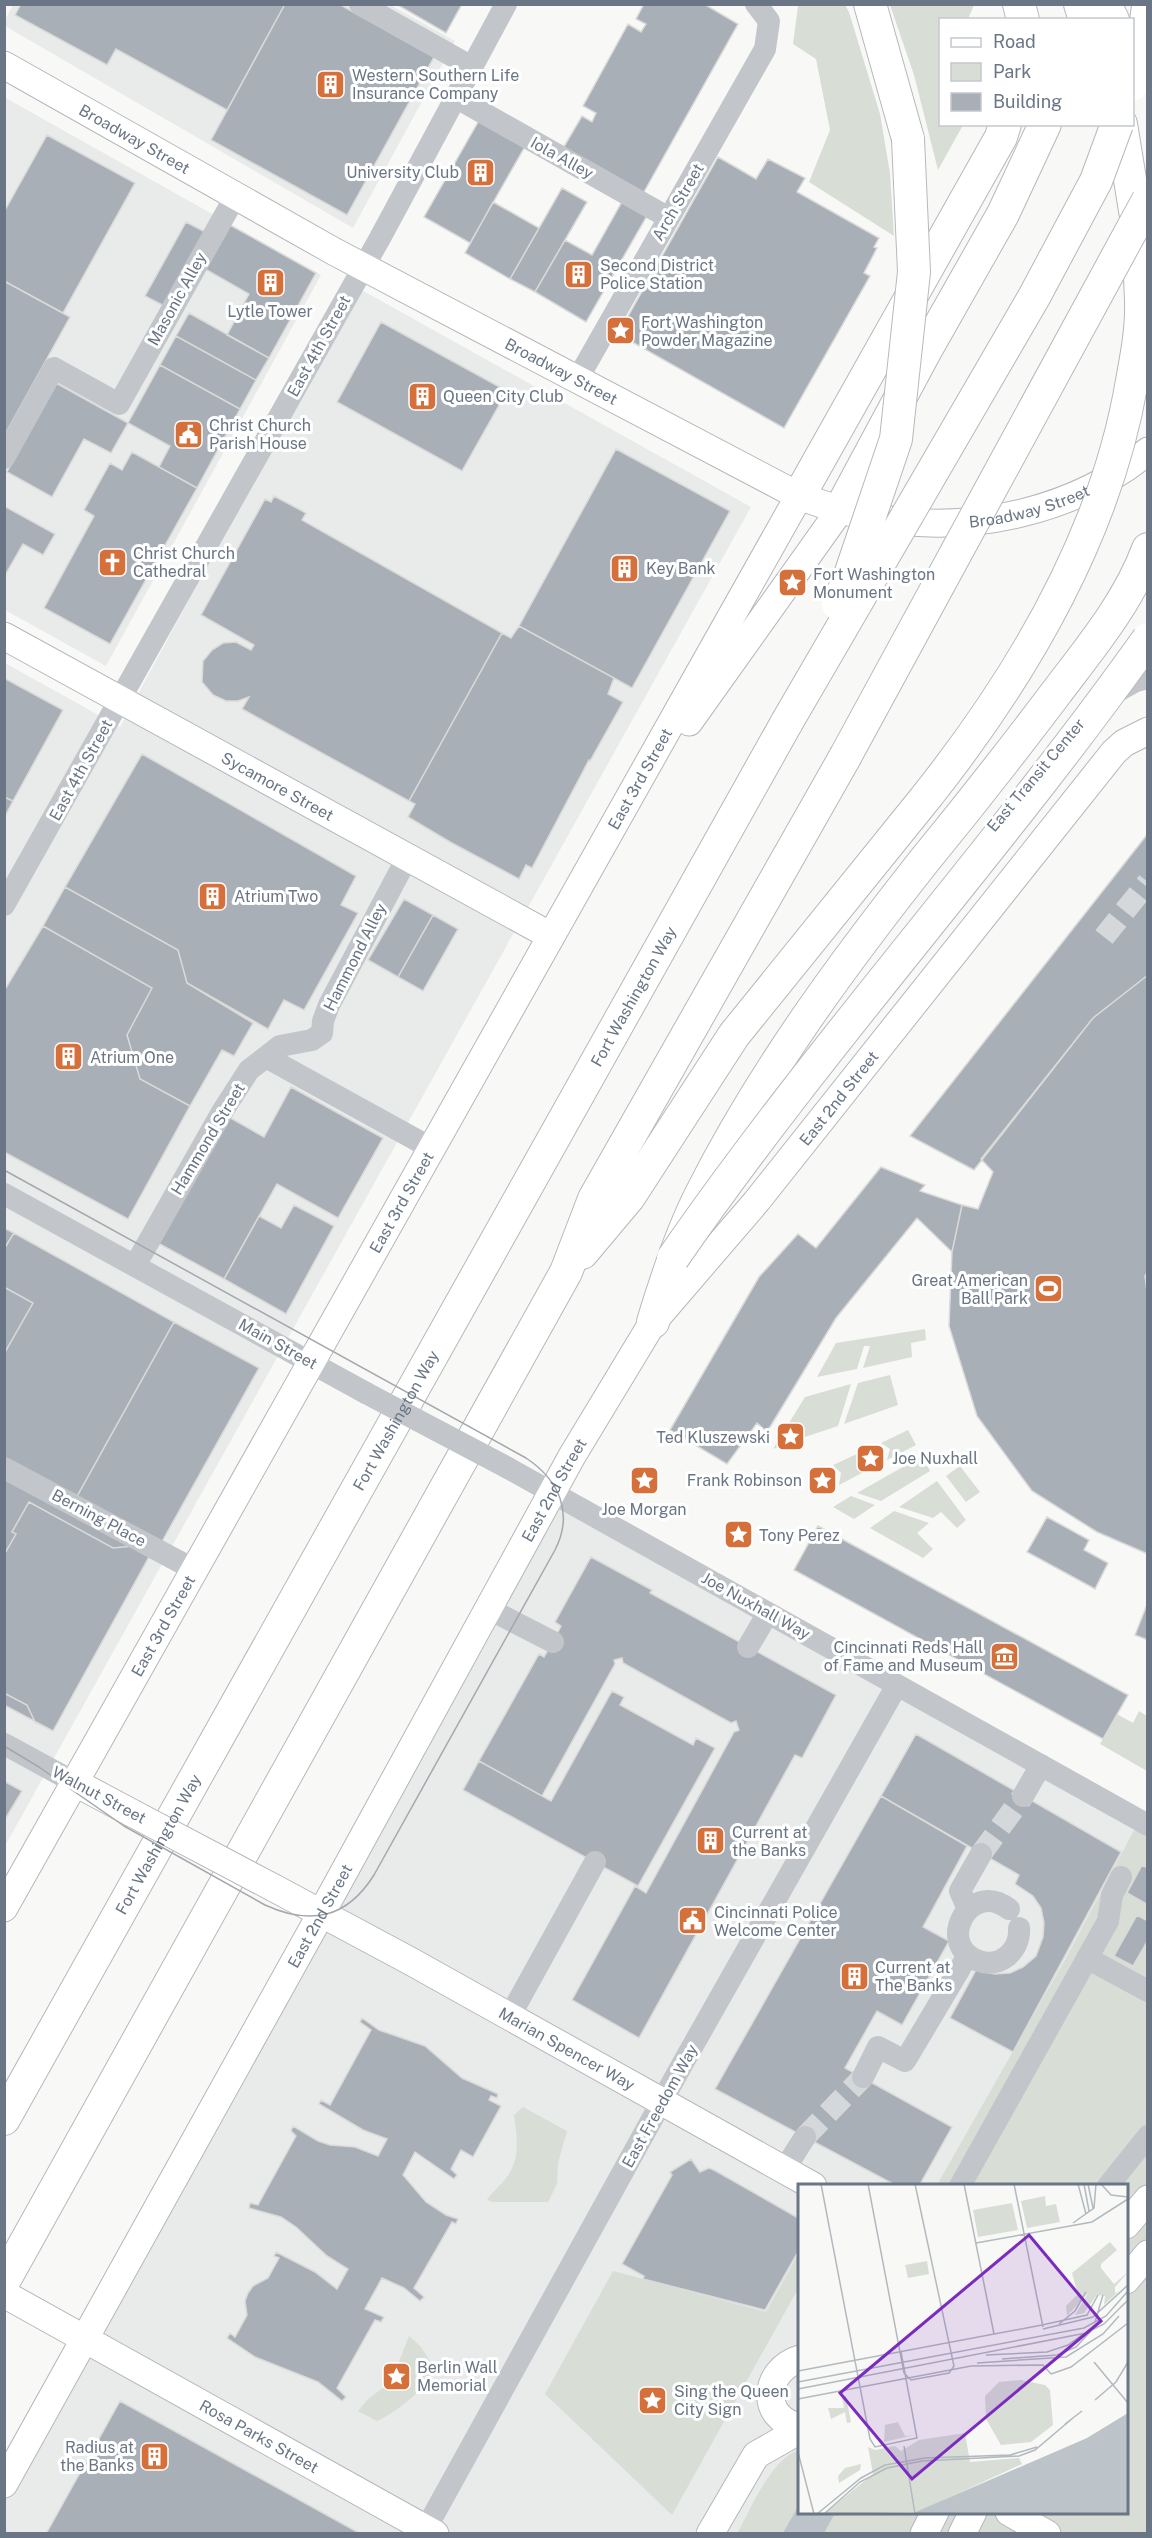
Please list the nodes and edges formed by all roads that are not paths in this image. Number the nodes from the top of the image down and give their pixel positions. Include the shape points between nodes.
1 (360, 4) edge
2 (506, 4) edge
3 (870, 4) edge
4 (1078, 4) edge
5 (1105, 4) edge
6 (1148, 6) edge
7 (762, 13) edge
8 (1084, 18) edge
9 (1112, 18) edge
10 (4, 65) edge
11 (472, 67) junction
12 (1134, 67) edge
13 (1134, 80) edge
14 (1148, 96) edge
15 (455, 97) junction
16 (1004, 126) edge
17 (1044, 126) edge
18 (1118, 126) edge
19 (1119, 126) edge
20 (236, 195) junction
21 (1148, 200) edge
22 (669, 218) junction
23 (363, 267) junction
24 (577, 380) junction
25 (1148, 451) edge
26 (4, 458) edge
27 (799, 496) junction
28 (840, 510) junction
29 (1148, 549) edge
30 (4, 636) edge
31 (1148, 639) edge
32 (1144, 683) edge
33 (120, 700) junction
34 (787, 722) junction
35 (1148, 731) edge
36 (607, 837) junction
37 (970, 855) dead end
38 (407, 858) junction
39 (4, 905) edge
40 (551, 936) junction
41 (266, 1057) junction
42 (431, 1148) junction
43 (4, 1194) edge
44 (673, 1258) junction
45 (136, 1264) junction
46 (566, 1272) junction
47 (653, 1322) junction
48 (310, 1362) junction
49 (4, 1468) edge
50 (552, 1493) junction
51 (193, 1569) junction
52 (489, 1610) junction
53 (768, 1613) junction
54 (553, 1642) dead end
55 (748, 1647) dead end
56 (897, 1685) junction
57 (4, 1744) edge
58 (1041, 1765) junction
59 (74, 1782) junction
60 (1023, 1796) tunnel mouth
61 (1148, 1825) edge
62 (981, 1854) tunnel mouth
63 (595, 1862) dead end
64 (1121, 1876) dead end
65 (4, 1908) edge
66 (968, 1909) junction
67 (322, 1912) junction
68 (968, 1955) junction
69 (1087, 1958) junction
70 (1148, 1991) edge
71 (510, 2016) junction
72 (863, 2077) tunnel mouth
73 (662, 2103) junction
74 (4, 2119) edge
75 (1148, 2136) edge
76 (805, 2137) tunnel mouth
77 (784, 2170) junction
78 (809, 2184) edge
79 (961, 2184) edge
80 (1110, 2184) edge
81 (1148, 2199) edge
82 (1128, 2223) edge
83 (1148, 2254) edge
84 (1128, 2278) edge
85 (4, 2281) edge
86 (4, 2294) edge
87 (86, 2337) junction
88 (796, 2357) edge
89 (771, 2401) junction
90 (798, 2428) edge
91 (798, 2429) edge
92 (756, 2455) junction
93 (4, 2484) edge
94 (934, 2514) edge
95 (972, 2514) edge
96 (428, 2532) edge
97 (710, 2534) edge
98 (924, 2534) edge
99 (962, 2534) edge

1 - 11 street
2 - 11 street, East 4th Street
3 - 34 highway, bridge via 908,139 914,272 896,439 849,578
4 - 8 highway
5 - 9 highway
6 - 13 highway, bridge via 1140,66
7 - 22 street, Arch Street via 765,49
10 - 20 main road, Broadway Street
11 - 15 street, East 4th Street
12 - 14 highway
15 - 22 street, Iola Alley
15 - 23 street, East 4th Street
16 - 27 highway
17 - 28 highway via 1003,214
18 - 34 highway, bridge via 1096,181 1034,297
19 - 46 highway, bridge via 1138,229 1142,322 1126,420 1096,514 1042,630 962,751 734,1035 629,1197
20 - 23 main road, Broadway Street
20 - 26 street, Masonic Alley via 119,404 54,368
21 - 46 highway, bridge via 845,757 594,1199
22 - 24 street, Arch Street
23 - 24 main road, Broadway Street
23 - 33 street, East 4th Street
24 - 27 main road, Broadway Street
25 - 28 main road, Broadway Street via 1106,480 1011,517 942,523 884,519
27 - 28 main road, Broadway Street
27 - 36 main road, East 3rd Street
28 - 36 main road
29 - 44 highway, bridge via 1139,572 1098,638 802,1025 705,1187
30 - 33 main road, Sycamore Street
31 - 44 highway, bridge via 1087,724 755,1142
32 - 37 street, East Transit Center via 1103,699 1071,729
33 - 38 main road, Sycamore Street
33 - 39 street, East 4th Street
34 - 74 highway, Fort Washington Way
35 - 47 main road, East 2nd Street via 1114,752 756,1202
36 - 40 main road, East 3rd Street
38 - 40 main road, Sycamore Street
38 - 41 street, Hammond Alley via 329,1005 322,1033 312,1040 280,1046
40 - 42 main road, East 3rd Street
41 - 42 street
41 - 45 street, Hammond Street via 249,1070 222,1112
42 - 48 main road, East 3rd Street
43 - 45 street, Main Street
44 - 47 highway
45 - 48 street, Main Street
46 - 85 highway
47 - 50 main road, East 2nd Street
48 - 50 street, Main Street, bridge
48 - 51 main road, East 3rd Street
49 - 51 street, Berning Place
50 - 52 main road, East 2nd Street
50 - 53 street, Joe Nuxhall Way
51 - 59 main road, East 3rd Street
52 - 54 street
52 - 67 main road, East 2nd Street
53 - 55 street
53 - 56 street, Joe Nuxhall Way
56 - 58 street, Joe Nuxhall Way
56 - 73 street, East Freedom Way
57 - 59 street, Walnut Street
58 - 60 street
58 - 61 street, Joe Nuxhall Way
59 - 65 main road, East 3rd Street
59 - 67 main road, Walnut Street, bridge
62 - 66 street via 960,1891
63 - 71 street
64 - 69 street via 1107,1921
66 - 68 street via 958,1937
66 - 68 street via 987,1901 997,1902 1014,1919 1017,1942 1013,1951 996,1962 986,1963
67 - 71 main road, Marian Spencer Way
67 - 87 main road, East 2nd Street
68 - 72 street via 905,2061 878,2047
69 - 70 street
69 - 79 street
71 - 73 main road, Marian Spencer Way
73 - 77 main road, Marian Spencer Way
73 - 96 street, East Freedom Way
75 - 80 street
76 - 77 street
77 - 78 main road, Marian Spencer Way
81 - 82 main road
83 - 84 main road
86 - 87 main road, Rosa Parks Street
87 - 93 main road, East 2nd Street
87 - 96 main road, Rosa Parks Street
88 - 89 main road via 773,2379
89 - 90 main road via 782,2419
89 - 92 main road via 755,2445
91 - 92 main road
92 - 97 main road
94 - 98 main road
95 - 99 main road

